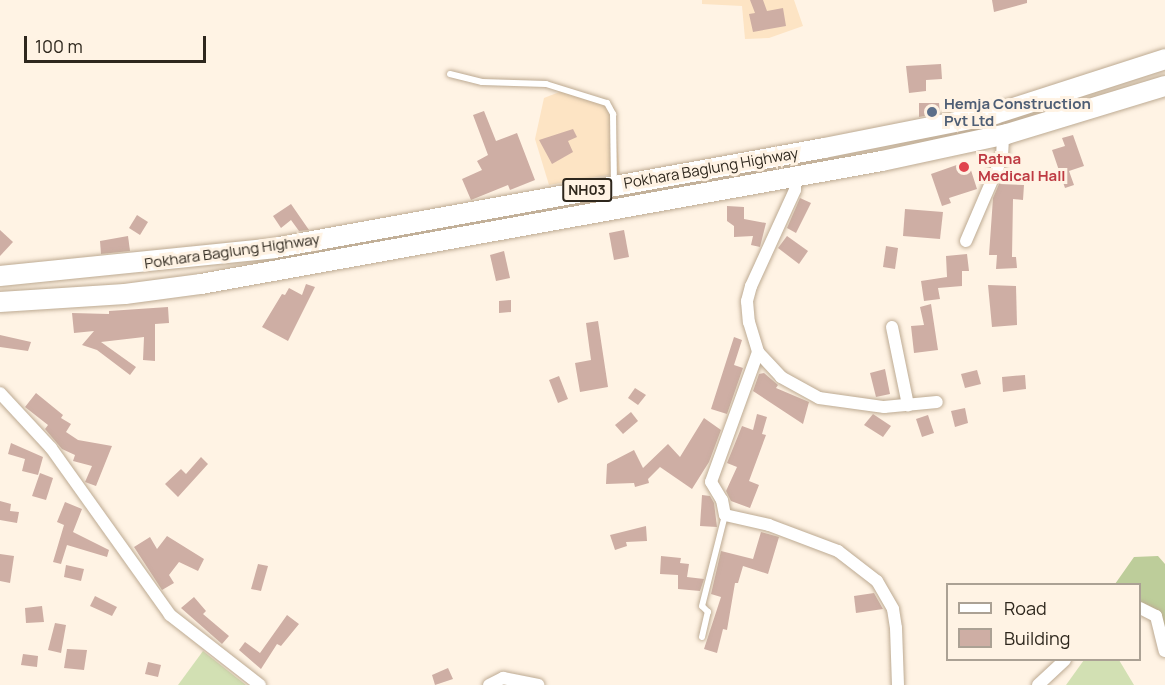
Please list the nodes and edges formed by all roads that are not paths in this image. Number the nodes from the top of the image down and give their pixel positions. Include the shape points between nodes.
1 (1165, 59) edge
2 (450, 74) dead end
3 (1165, 86) edge
4 (1003, 135) junction
5 (795, 177) junction
6 (615, 185) junction
7 (966, 241) dead end
8 (0, 276) edge
9 (0, 302) edge
10 (892, 327) dead end
11 (759, 352) junction
12 (0, 393) edge
13 (937, 402) dead end
14 (908, 405) junction
15 (725, 515) junction
16 (1141, 608) edge
17 (702, 637) dead end
18 (1165, 651) edge
19 (1064, 661) edge
20 (260, 685) edge
21 (489, 685) edge
22 (538, 685) edge
23 (898, 685) edge
24 (1038, 685) edge

1 - 6 highway, Pokhara Baglung Highway / NH03 via 995,114
2 - 6 lane via 482,82 546,84 607,103 613,114
3 - 4 highway, Pokhara Baglung Highway
4 - 5 highway, Pokhara Baglung Highway
4 - 7 street via 1002,157
5 - 9 highway, Pokhara Baglung Highway via 201,284 125,294
5 - 11 street via 795,190 747,301
6 - 8 highway, Pokhara Baglung Highway / NH03 via 264,249
10 - 14 street
11 - 14 street via 781,377 819,398 884,407
11 - 15 street via 742,406 712,472 711,482 722,500
12 - 20 street via 51,448 170,615
13 - 14 street
15 - 17 lane via 702,606 708,612
15 - 23 street via 769,525 838,551 870,573 893,609
16 - 18 street via 1156,616
19 - 24 street
21 - 22 street via 503,678

